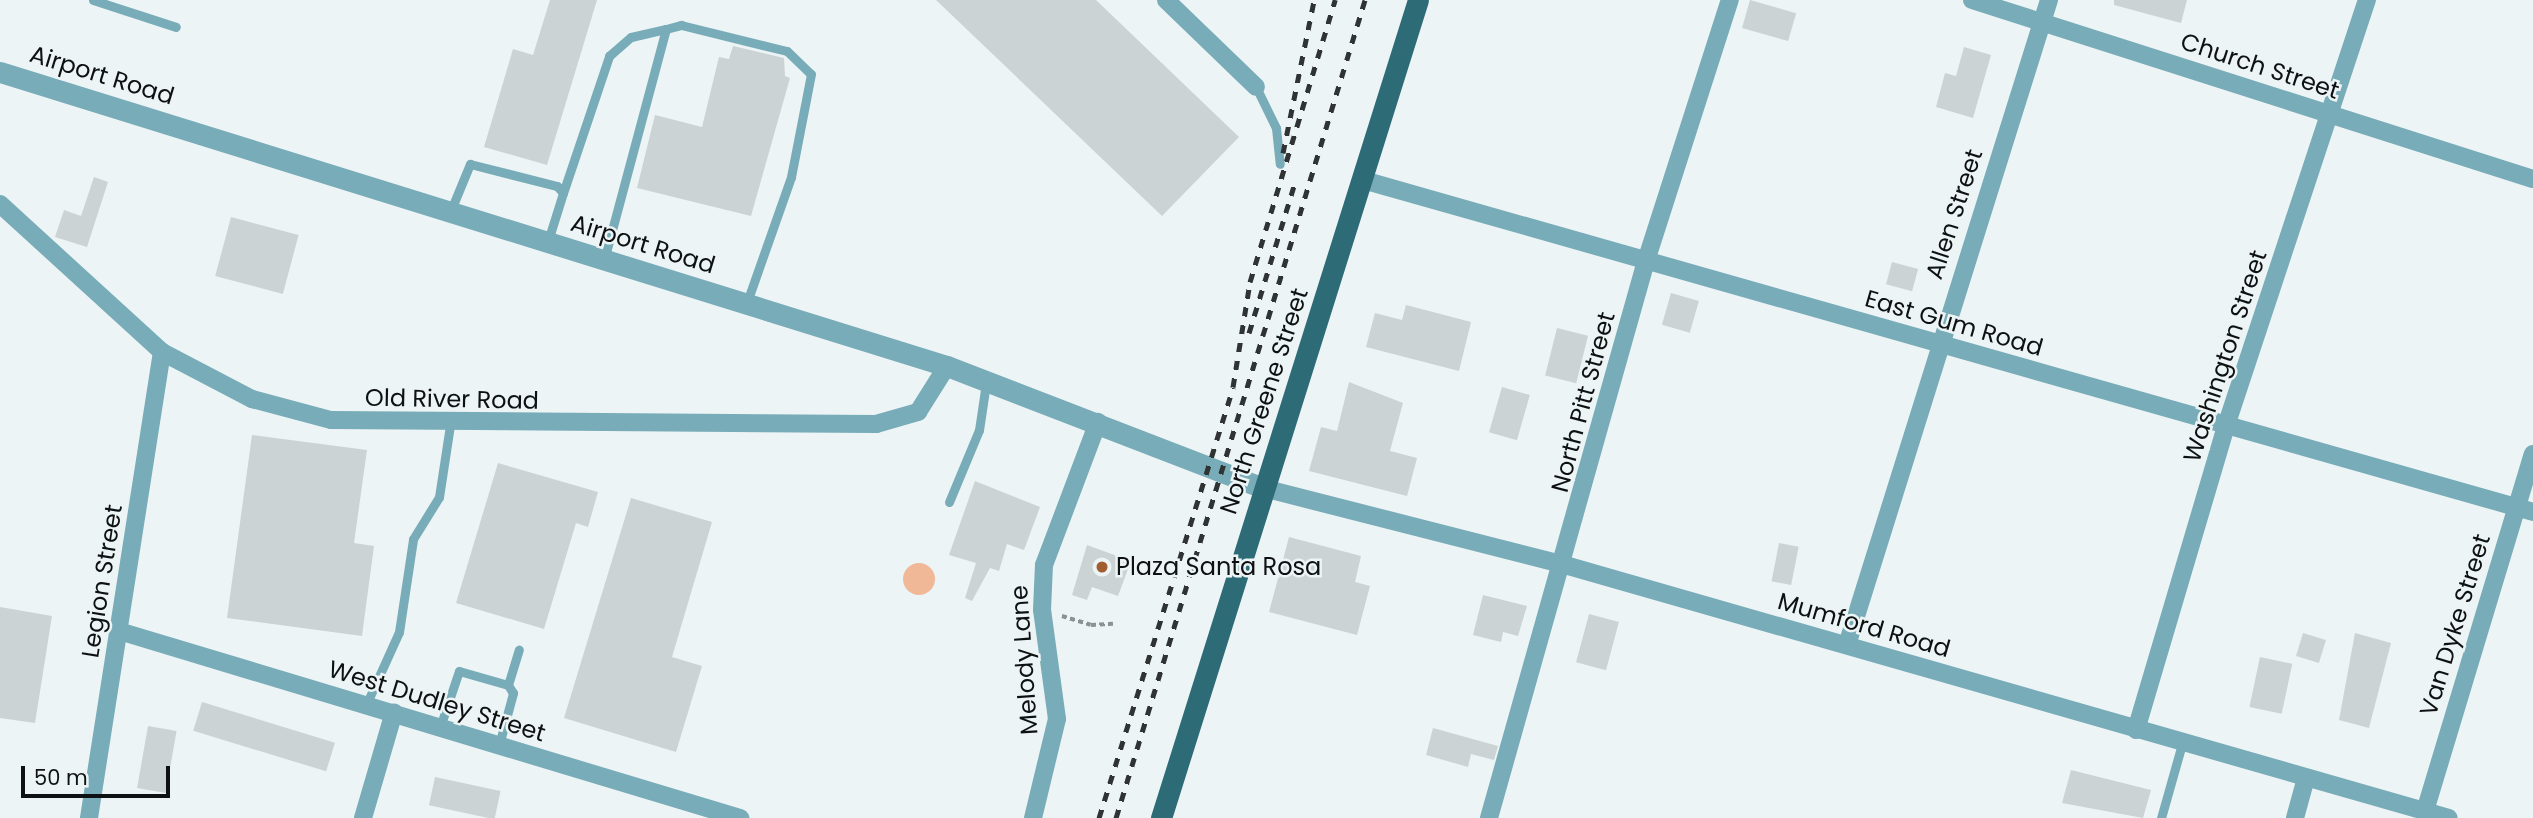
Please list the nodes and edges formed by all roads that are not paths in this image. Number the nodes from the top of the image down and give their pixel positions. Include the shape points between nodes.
1 (93, 0) edge
2 (1166, 0) edge
3 (1418, 0) edge
4 (1730, 0) edge
5 (1972, 0) edge
6 (2049, 0) edge
7 (2367, 0) edge
8 (2044, 21) junction
9 (176, 26) dead end
10 (666, 29) junction
11 (0, 72) edge
12 (1256, 87) joint
13 (2331, 114) junction
14 (1280, 164) dead end
15 (2533, 179) edge
16 (1363, 180) junction
17 (563, 193) junction
18 (0, 204) edge
19 (451, 210) junction
20 (548, 243) junction
21 (604, 260) junction
22 (1646, 261) junction
23 (747, 302) junction
24 (1937, 343) junction
25 (162, 352) junction
26 (947, 366) junction
27 (987, 381) junction
28 (1098, 422) junction
29 (450, 425) junction
30 (2226, 426) junction
31 (2533, 454) edge
32 (1263, 488) junction
33 (949, 502) dead end
34 (2524, 509) edge
35 (1565, 565) junction
36 (119, 631) junction
37 (1847, 645) junction
38 (519, 650) dead end
39 (508, 685) junction
40 (366, 705) junction
41 (394, 712) junction
42 (440, 727) junction
43 (2136, 730) junction
44 (2182, 744) junction
45 (499, 745) junction
46 (2306, 778) junction
47 (2425, 811) junction
48 (698, 812) edge
49 (89, 818) edge
50 (363, 818) edge
51 (740, 818) edge
52 (1033, 818) edge
53 (1160, 818) edge
54 (1489, 818) edge
55 (2161, 818) edge
56 (2295, 818) edge
57 (2449, 818) edge

1 - 9 lane
2 - 12 street
3 - 16 main road, North Greene Street
4 - 22 street, North Pitt Street
5 - 8 street, Church Street
6 - 8 street, Allen Street
7 - 13 street, Washington Street
8 - 13 street, Church Street
8 - 24 street, Allen Street
10 - 17 lane via 631,37 609,56
10 - 21 lane
10 - 23 lane via 681,25 787,51 811,74 791,177
11 - 19 street, Airport Road
12 - 14 lane via 1276,128
13 - 15 street, Church Street
13 - 30 street, Washington Street
16 - 22 street, East Gum Road
16 - 32 main road, North Greene Street
17 - 19 lane via 557,186 470,164
17 - 20 lane
18 - 25 street, Old River Road
19 - 20 street, Airport Road
20 - 21 street, Airport Road
21 - 23 street, Airport Road
22 - 24 street, East Gum Road
22 - 35 street, North Pitt Street
23 - 26 street, Airport Road
24 - 30 street, East Gum Road
24 - 37 street, Allen Street
25 - 29 street, Old River Road via 222,386 287,411 383,425
25 - 36 street, Legion Street
26 - 27 street, Airport Road
26 - 29 street, Old River Road via 918,412 901,421
27 - 28 street, Airport Road
27 - 33 lane via 979,430
28 - 32 street, Airport Road
28 - 52 street, Melody Lane via 1044,565 1041,594 1057,719
29 - 40 lane via 439,497 414,539 399,632
30 - 34 street, East Gum Road
30 - 43 street, Washington Street
31 - 34 street, Van Dyke Street
32 - 35 street, Mumford Road
32 - 53 main road, North Greene Street
34 - 47 street, Van Dyke Street
35 - 37 street, Mumford Road
35 - 54 street, North Pitt Street
36 - 40 street, West Dudley Street
36 - 49 street, Legion Street
37 - 43 street, Mumford Road
38 - 39 lane
39 - 42 lane via 459,671
39 - 45 lane via 513,693
40 - 41 street, West Dudley Street
41 - 42 street, West Dudley Street
41 - 50 street
42 - 45 street, West Dudley Street
43 - 44 street, Mumford Road
44 - 46 street, Mumford Road
44 - 55 lane
45 - 48 street, West Dudley Street
46 - 47 street, Mumford Road
46 - 56 street
47 - 57 street, Mumford Road
48 - 51 street, West Dudley Street

